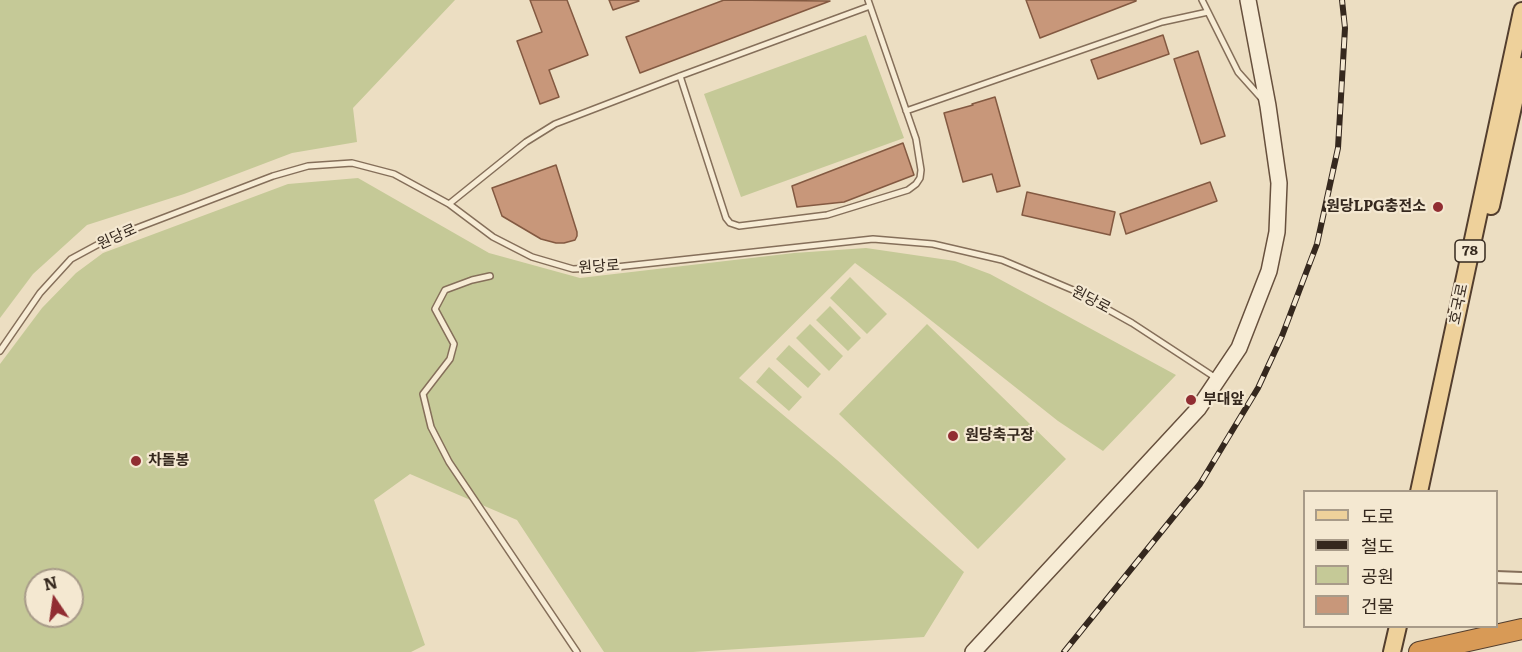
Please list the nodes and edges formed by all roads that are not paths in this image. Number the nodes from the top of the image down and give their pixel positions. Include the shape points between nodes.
1 (1202, 0) edge
2 (1248, 0) edge
3 (869, 3) edge
4 (1522, 10) edge
5 (1208, 12) junction
6 (1522, 66) edge
7 (680, 76) junction
8 (1268, 106) junction
9 (906, 111) junction
10 (449, 204) junction
11 (490, 276) dead end
12 (0, 351) edge
13 (1218, 379) junction
14 (1419, 490) edge
15 (1430, 490) edge
16 (1498, 577) edge
17 (1522, 578) edge
18 (1389, 628) edge
19 (1398, 628) edge
20 (1522, 629) edge
21 (577, 652) edge
22 (973, 652) edge
23 (1383, 652) edge
24 (1392, 652) edge
25 (1419, 652) edge

1 - 5 lane
2 - 8 main road
3 - 7 lane
3 - 9 lane
4 - 14 main road, 호국로 / 78
5 - 8 lane via 1238,72
5 - 9 lane via 1162,22
6 - 15 main road, 호국로 / 78
7 - 9 lane via 726,218 739,226 827,215 908,190 920,178 921,170
7 - 10 lane via 555,124 526,142
8 - 13 main road via 1279,183 1277,232 1269,272 1239,348
10 - 12 lane, 원당로 via 394,174 352,163 308,166 273,176 108,239 71,259 40,293
10 - 13 lane, 원당로 via 493,237 532,257 573,270 873,239 933,244 1002,260 1073,290
11 - 21 lane via 445,290 435,309 454,344 450,358 423,394 428,416 449,462
13 - 22 main road via 1198,409
16 - 17 street
18 - 23 main road
19 - 24 main road
20 - 25 highway

